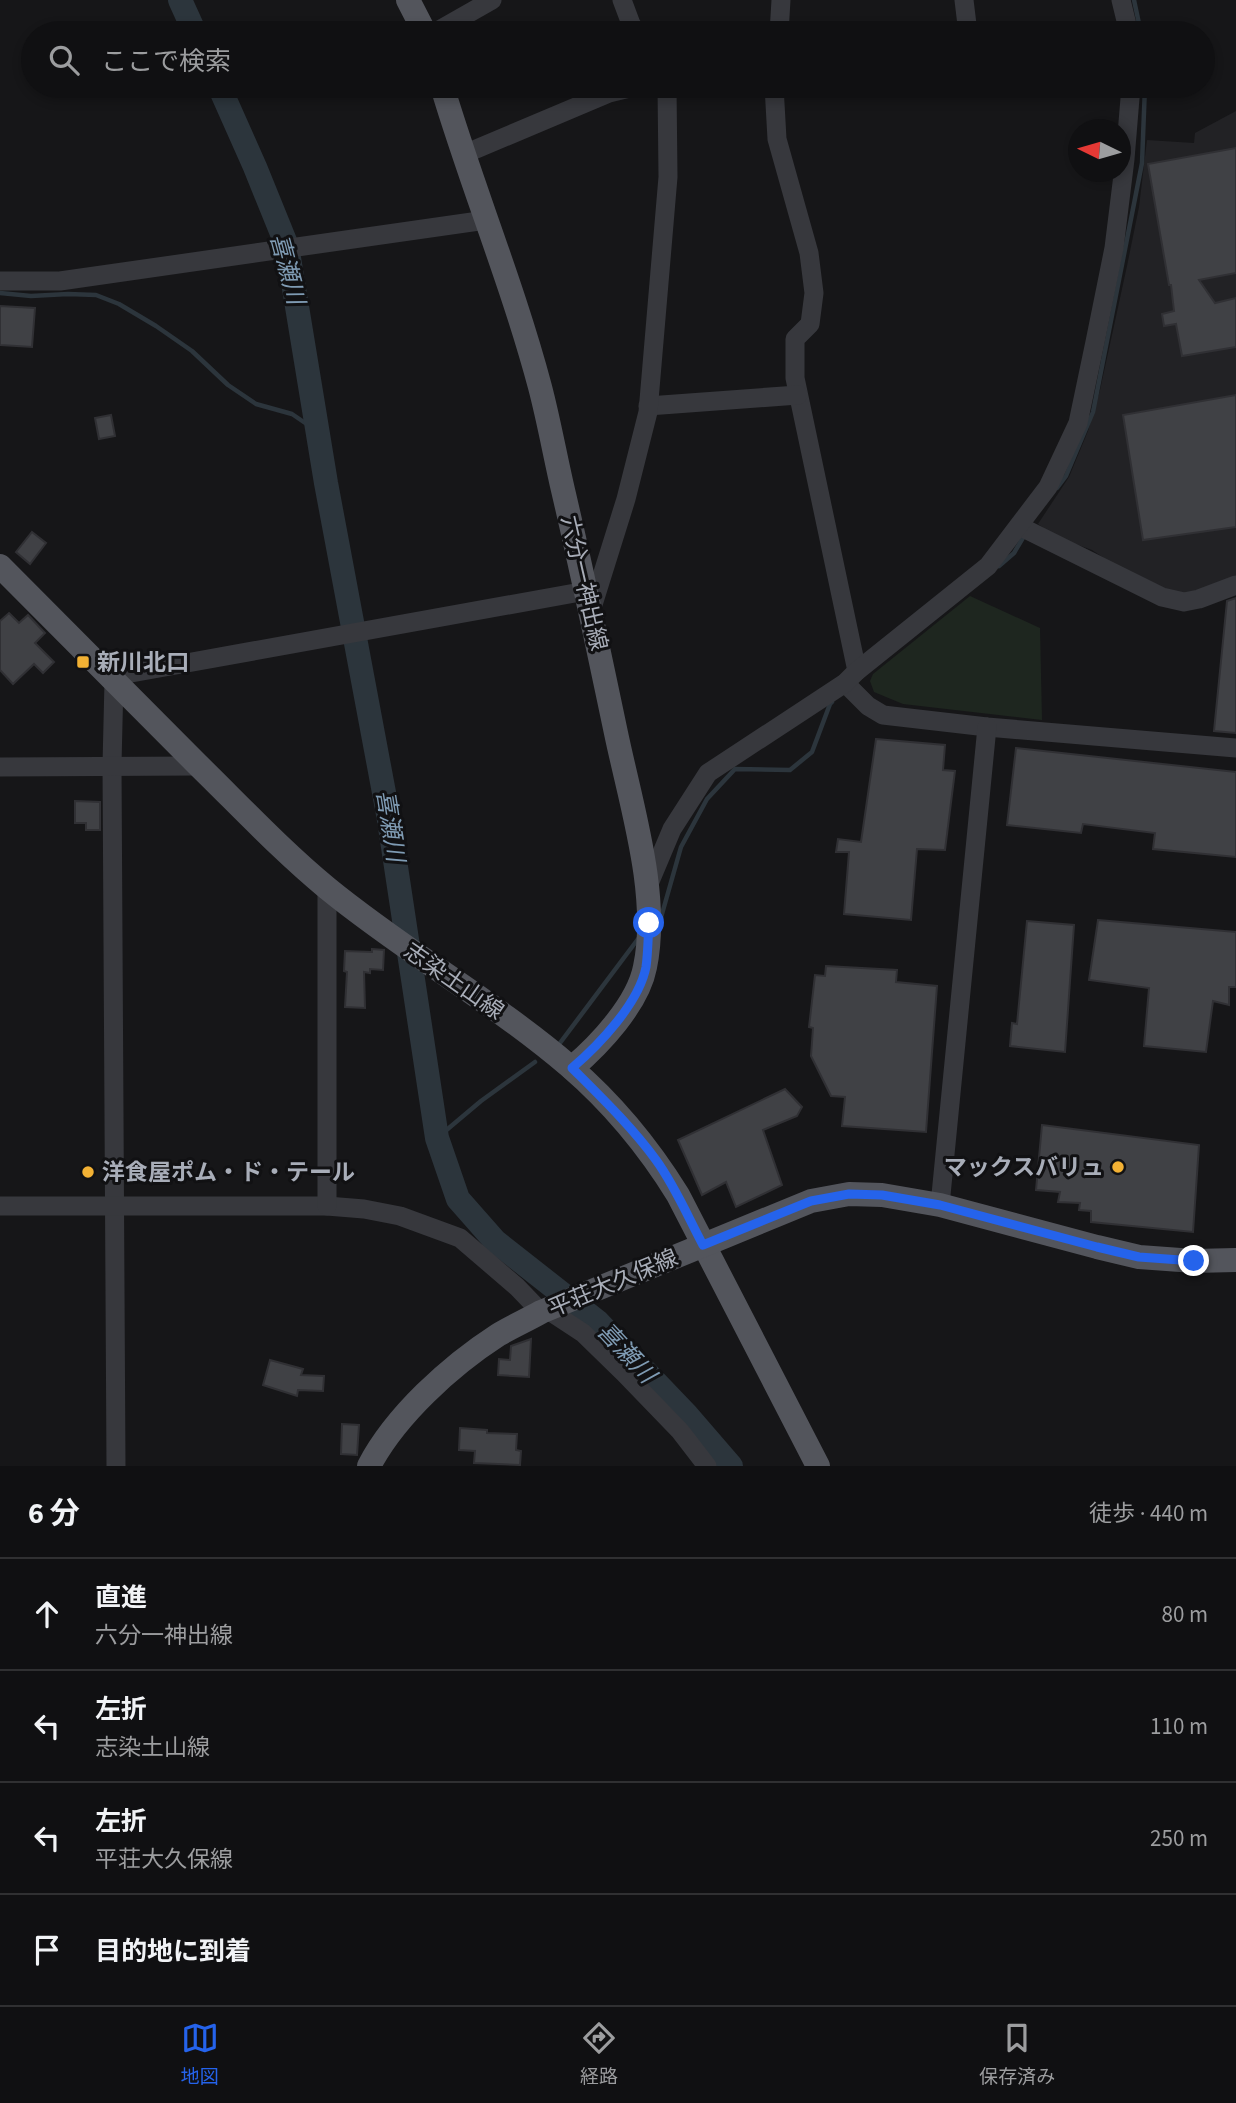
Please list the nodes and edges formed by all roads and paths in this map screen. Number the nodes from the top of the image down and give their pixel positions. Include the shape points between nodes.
1 (408, 0) edge
2 (492, 0) edge
3 (622, 0) edge
4 (781, 0) edge
5 (964, 0) edge
6 (1121, 0) edge
7 (419, 21) edge
8 (455, 21) edge
9 (630, 21) edge
10 (780, 21) edge
11 (967, 21) edge
12 (1126, 21) edge
13 (446, 98) edge
14 (597, 98) edge
15 (667, 98) edge
16 (775, 98) edge
17 (1130, 98) edge
18 (463, 155) junction
19 (486, 219) junction
20 (0, 281) edge
21 (798, 395) junction
22 (648, 406) junction
23 (1019, 526) junction
24 (0, 566) edge
25 (1236, 585) edge
26 (589, 601) junction
27 (851, 677) junction
28 (111, 679) junction
29 (987, 727) junction
30 (1236, 748) edge
31 (112, 765) junction
32 (199, 766) junction
33 (0, 767) edge
34 (648, 886) junction
35 (327, 889) junction
36 (572, 1068) junction
37 (940, 1205) junction
38 (0, 1206) edge
39 (114, 1206) junction
40 (327, 1206) junction
41 (703, 1245) junction
42 (1236, 1260) edge
43 (547, 1310) junction
44 (116, 1466) edge
45 (369, 1466) edge
46 (707, 1466) edge
47 (818, 1466) edge

1 - 7 main road
2 - 8 street
3 - 9 street
4 - 10 street
5 - 11 street
6 - 12 street
13 - 18 main road, 六分一神出線
14 - 18 street
15 - 22 street via 668,177
16 - 21 street via 777,139 809,253 814,293 810,324 795,339
17 - 23 street via 1114,248 1078,423 1048,487
18 - 19 main road, 六分一神出線
19 - 20 street via 60,281
19 - 26 main road, 六分一神出線 via 540,387
21 - 22 street
21 - 27 street
22 - 26 street via 626,499
23 - 25 street via 1162,597 1184,602
23 - 27 street via 988,566
24 - 28 main road, 志染土山線
26 - 28 street via 369,630
26 - 34 main road, 六分一神出線
27 - 29 street via 868,706 883,715
27 - 34 street via 708,773 672,829
28 - 31 street
28 - 32 main road, 志染土山線
29 - 30 street
29 - 37 street
31 - 32 street
31 - 33 street
31 - 39 street
32 - 35 main road, 志染土山線
34 - 36 main road, 六分一神出線 via 645,968 637,992
35 - 36 main road, 志染土山線
35 - 40 street
36 - 41 main road, 志染土山線 via 656,1160
37 - 41 main road, 平荘大久保線 via 849,1194 811,1201
37 - 42 main road, 平荘大久保線 via 1139,1257
38 - 39 street
39 - 40 street
39 - 44 street
40 - 43 street via 400,1216 460,1238
41 - 43 main road, 平荘大久保線
41 - 47 main road, 志染土山線
43 - 45 main road, 平荘大久保線 via 498,1335 452,1369 411,1407
43 - 46 street via 583,1333 680,1431

